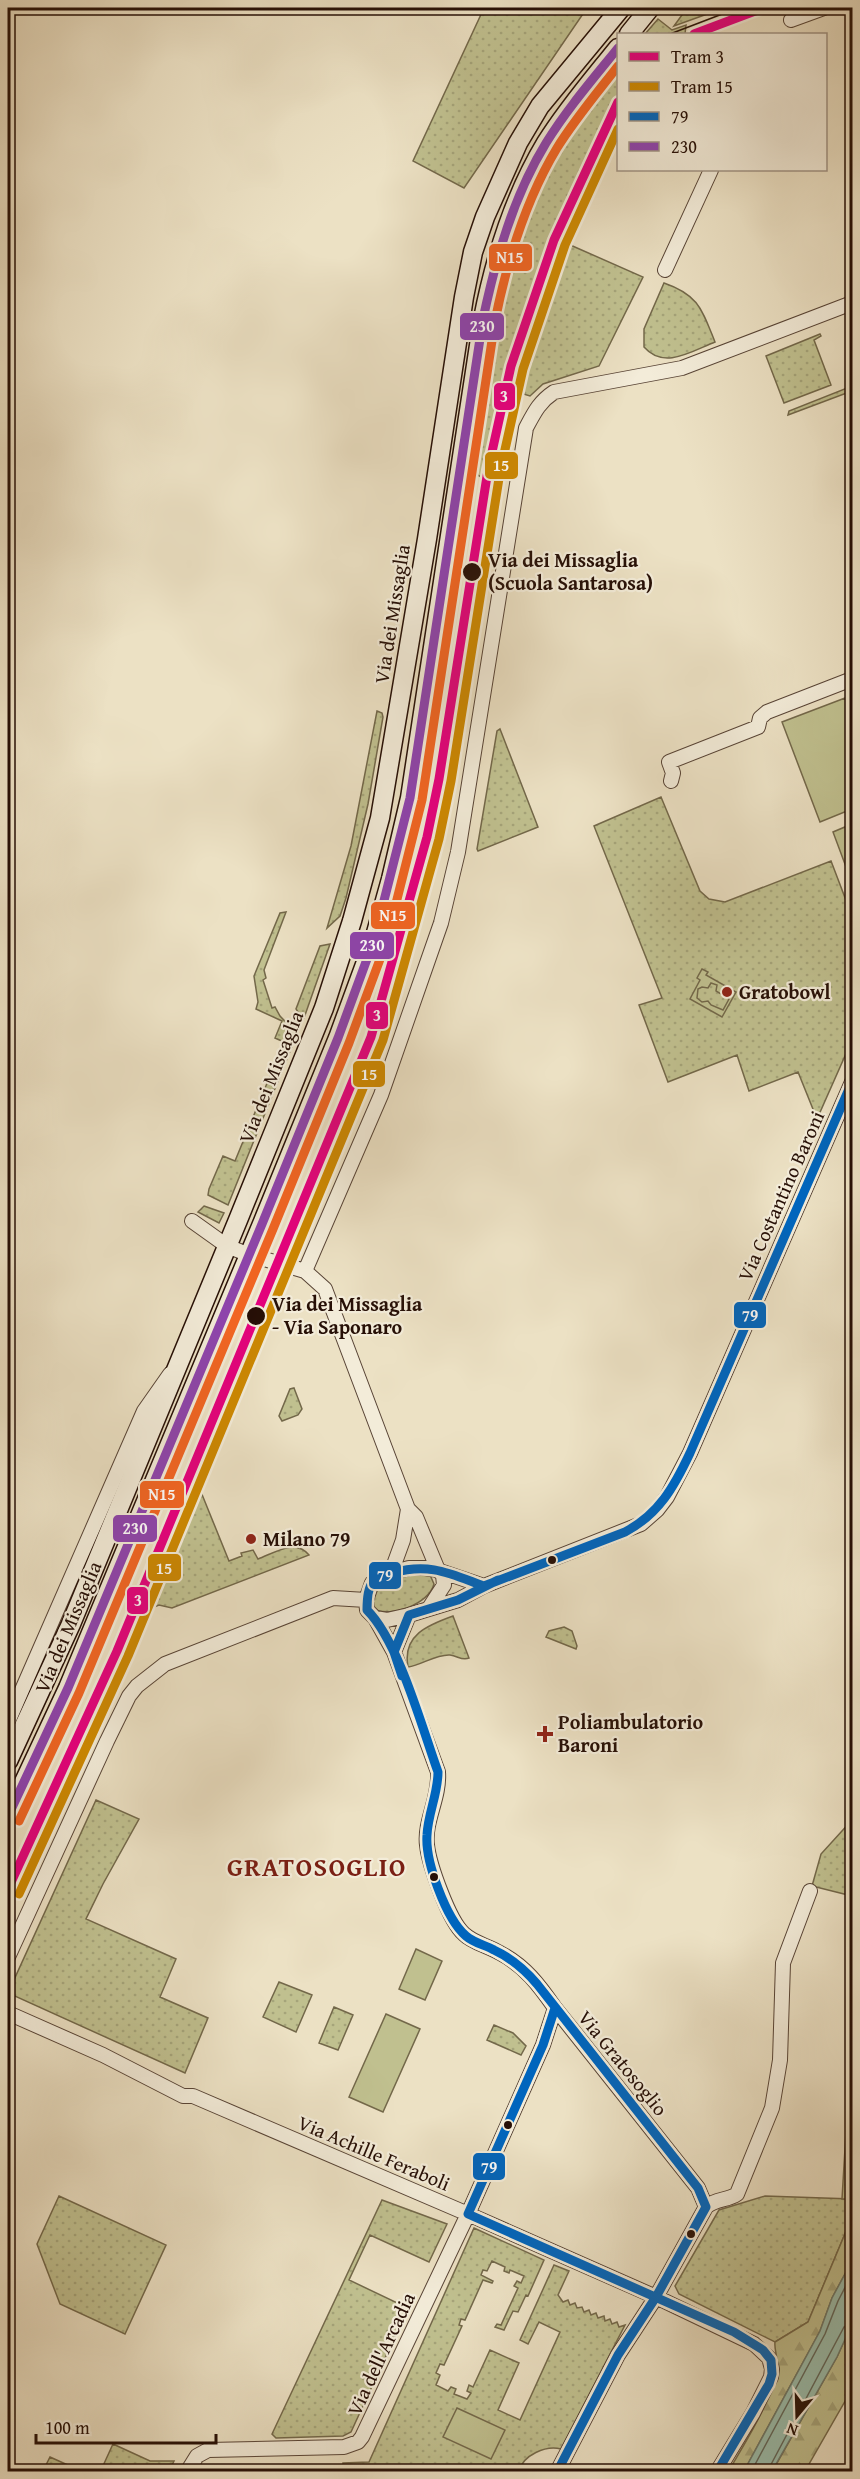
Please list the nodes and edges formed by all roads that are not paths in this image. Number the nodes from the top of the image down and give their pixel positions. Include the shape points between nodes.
1 (621, 8) edge
2 (650, 8) edge
3 (806, 8) edge
4 (824, 8) edge
5 (630, 33) edge
6 (617, 49) edge
7 (711, 171) edge
8 (665, 270) dead end
9 (852, 303) edge
10 (852, 679) edge
11 (671, 781) dead end
12 (852, 1082) edge
13 (192, 1221) dead end
14 (227, 1246) junction
15 (247, 1254) junction
16 (305, 1271) junction
17 (176, 1365) junction
18 (408, 1509) junction
19 (439, 1570) junction
20 (391, 1573) junction
21 (484, 1586) junction
22 (366, 1600) junction
23 (429, 1608) junction
24 (409, 1615) junction
25 (375, 1618) junction
26 (394, 1652) junction
27 (8, 1722) edge
28 (8, 1761) edge
29 (8, 1816) edge
30 (810, 1891) dead end
31 (8, 1957) edge
32 (555, 2008) junction
33 (8, 2013) edge
34 (706, 2207) junction
35 (468, 2214) junction
36 (656, 2297) junction
37 (187, 2472) edge
38 (557, 2472) edge
39 (717, 2472) edge

1 - 14 main road, Via dei Missaglia via 540,106 499,182 473,252 380,818 324,1008
2 - 5 main road
3 - 4 street via 791,20
6 - 15 main road, Via dei Missaglia via 547,141 499,247 483,320 410,798 392,879 363,974
7 - 8 street
9 - 16 street via 682,368 554,392 534,412 526,428 458,852 441,923 381,1095
10 - 11 street via 767,712 754,729 669,762
12 - 21 street, Via Costantino Baroni via 667,1497 641,1524
13 - 14 street
14 - 15 street
14 - 17 main road, Via dei Missaglia
15 - 16 street
15 - 29 main road, Via dei Missaglia via 68,1688
16 - 18 street via 325,1289
17 - 27 street, Via dei Missaglia via 144,1411
17 - 28 main road, Via dei Missaglia via 71,1624
18 - 19 street via 416,1517
18 - 20 street via 403,1540
19 - 20 street via 409,1568
19 - 21 street
19 - 23 street via 444,1585
20 - 22 street via 372,1583
21 - 23 street, Via Costantino Baroni via 458,1600
22 - 25 street via 367,1610
22 - 31 street via 333,1598 165,1664 137,1686 106,1741
23 - 24 street, Via Costantino Baroni
24 - 25 street, Via Costantino Baroni via 387,1620
24 - 26 street
25 - 26 street
26 - 32 street via 438,1772 427,1848 456,1923 468,1937 516,1961 534,1977
30 - 34 street via 783,1963 780,2060 772,2108 738,2194
32 - 34 street, Via Gratosoglio via 698,2188
32 - 35 street, Via Gratosoglio via 543,2045
33 - 35 street, Via Achille Feraboli via 183,2096 193,2096
34 - 36 street
35 - 36 street, Via Achille Feraboli
35 - 37 street, Via dell'Arcadia via 366,2433 358,2442 344,2447 208,2450 197,2456
36 - 38 street via 618,2355
36 - 39 street, Via Achille Feraboli via 745,2338 765,2352 771,2363 769,2384

